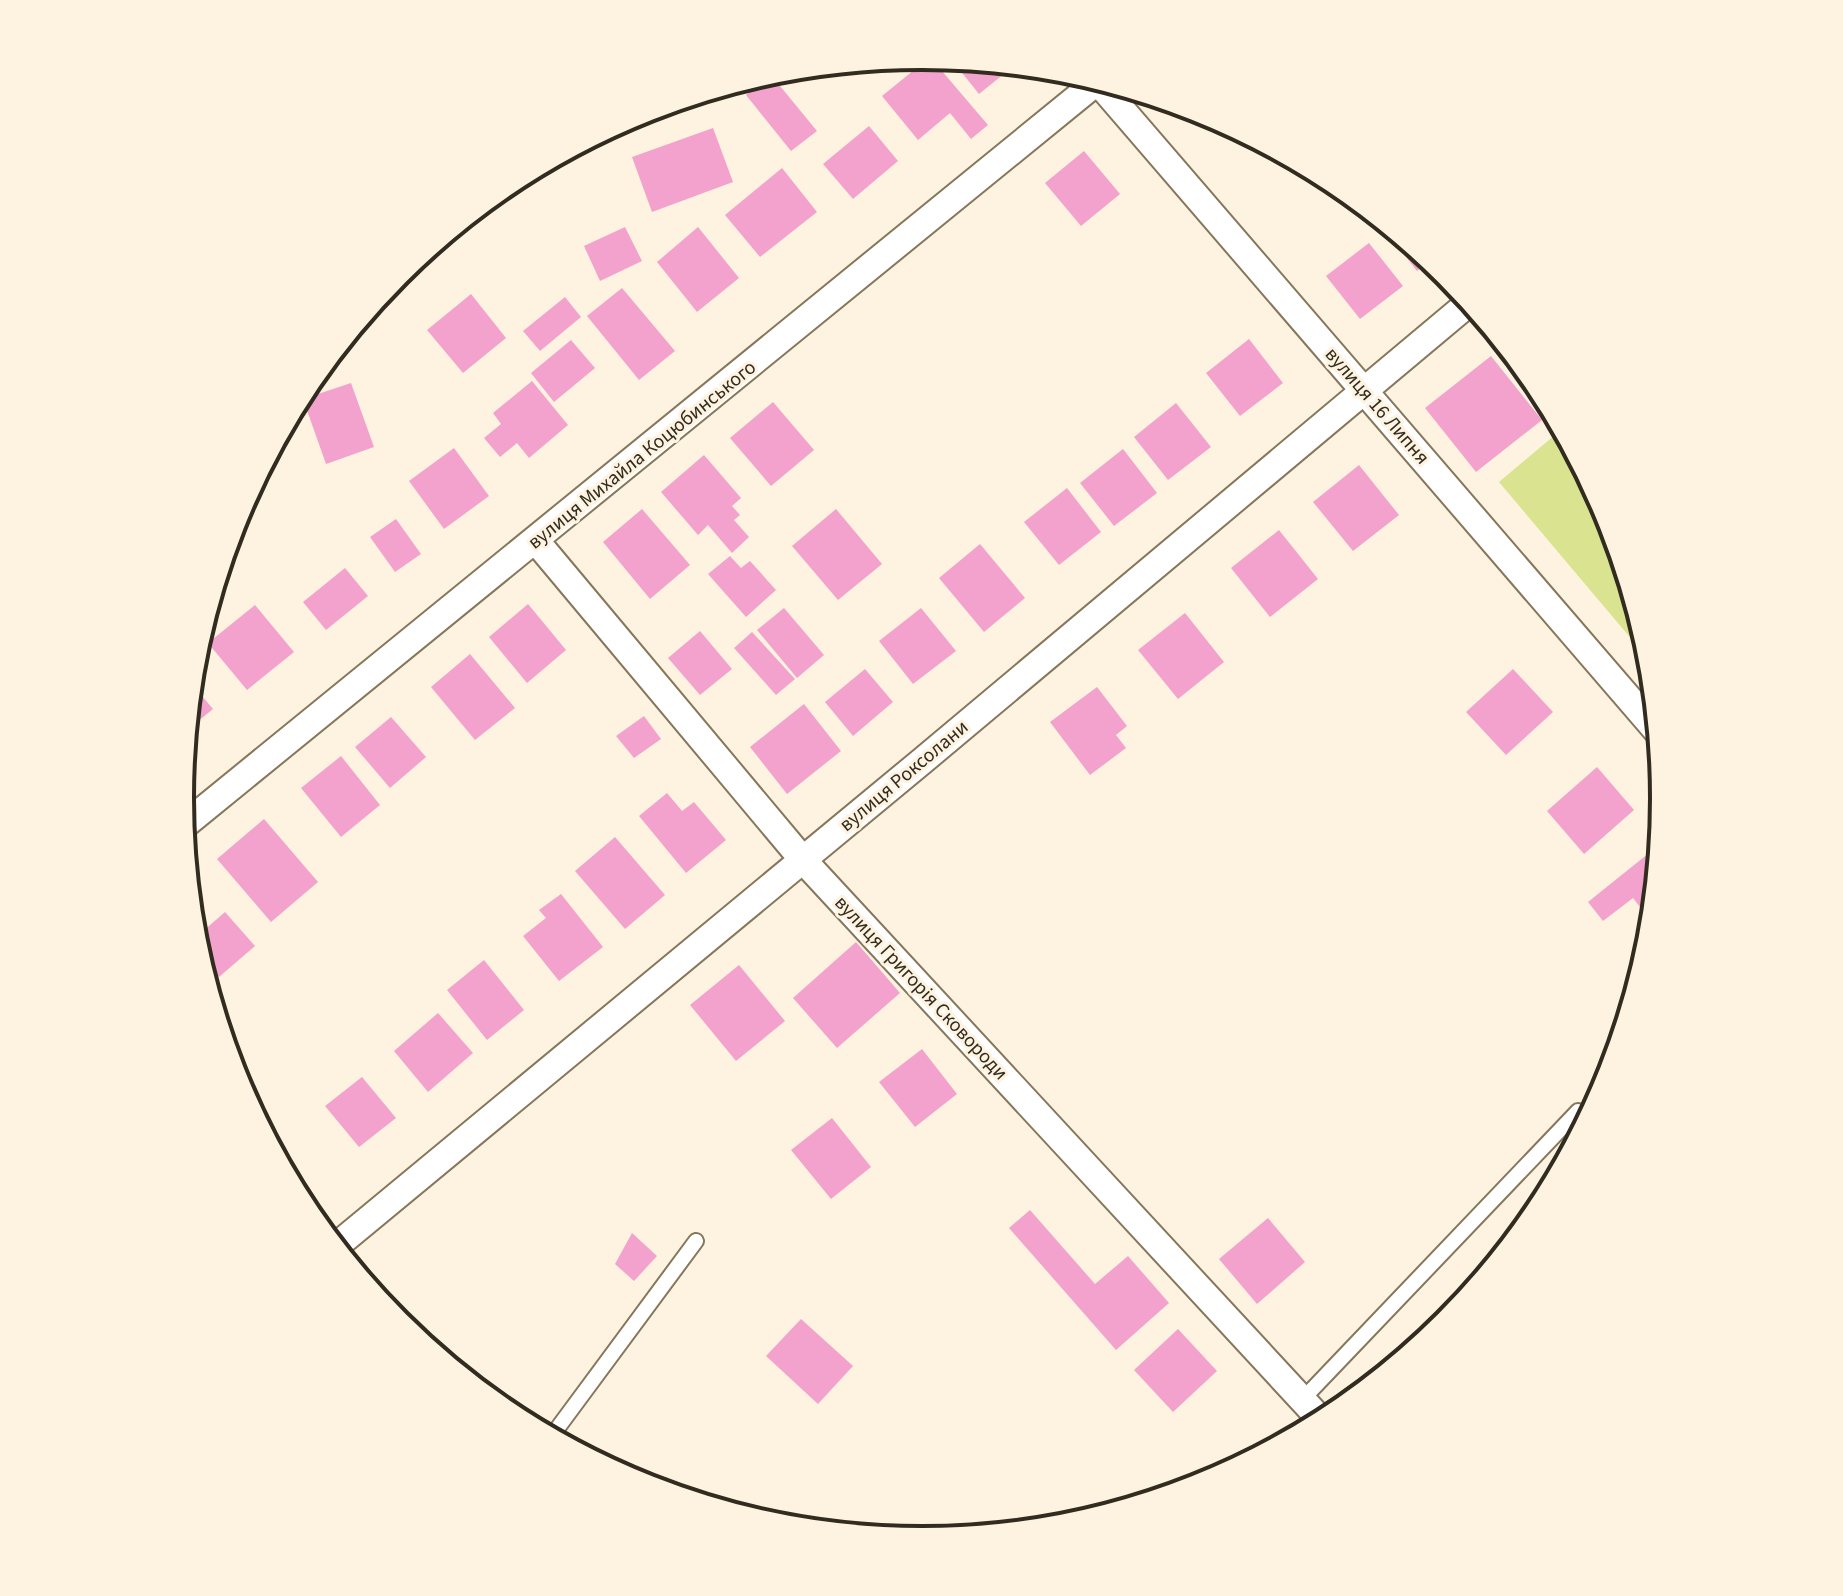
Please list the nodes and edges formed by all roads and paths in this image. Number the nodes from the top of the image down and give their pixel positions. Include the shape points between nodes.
1 (1087, 90) edge
2 (1110, 95) edge
3 (1461, 309) edge
4 (1362, 390) junction
5 (536, 541) junction
6 (1644, 716) edge
7 (194, 817) edge
8 (803, 860) junction
9 (1578, 1111) dead end
10 (343, 1240) edge
11 (696, 1241) dead end
12 (1302, 1400) junction
13 (1313, 1411) edge
14 (557, 1428) edge

1 - 5 street, вулиця Михайла Коцюбинського
2 - 4 street, вулиця 16 Липня
3 - 4 street, вулиця Роксолани
4 - 6 street, вулиця 16 Липня
4 - 8 street, вулиця Роксолани
5 - 7 street, вулиця Михайла Коцюбинського
5 - 8 street, вулиця Григорія Сковороди
8 - 10 street, вулиця Роксолани
8 - 12 street, вулиця Григорія Сковороди
9 - 12 lane
11 - 14 lane
12 - 13 street, вулиця Григорія Сковороди

